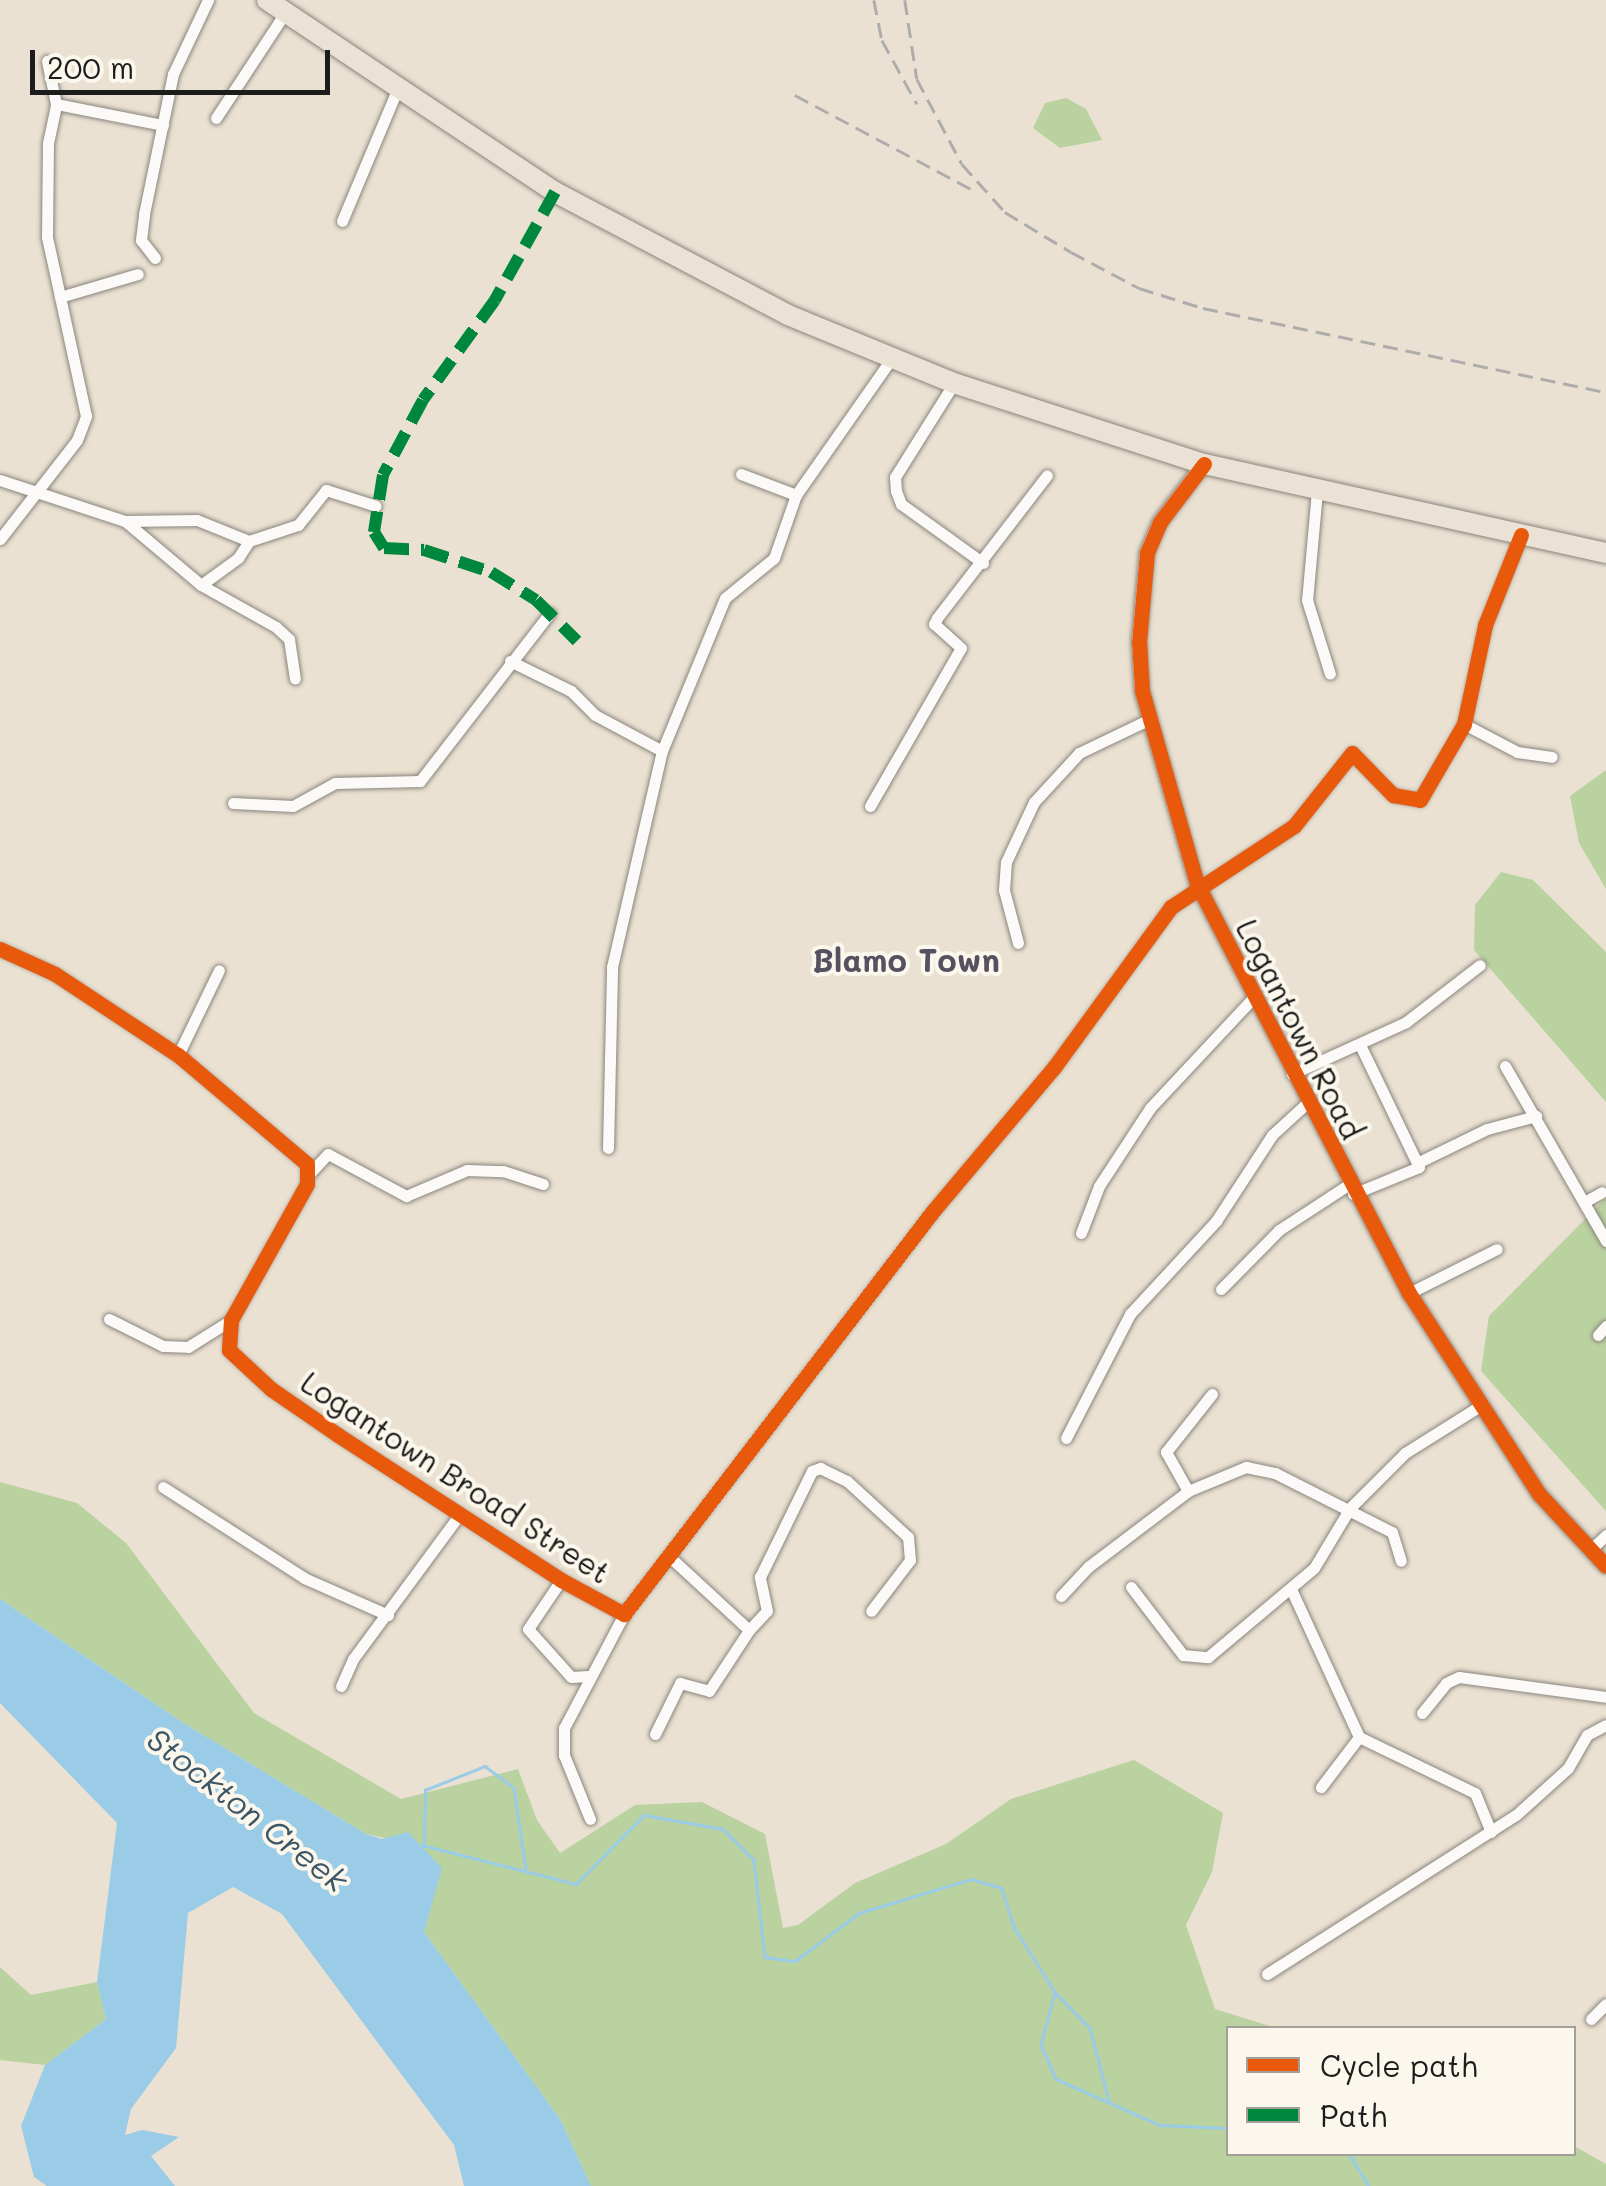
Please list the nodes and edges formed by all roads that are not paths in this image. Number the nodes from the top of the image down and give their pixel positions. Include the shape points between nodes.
1 (208, 0) edge
2 (267, 0) edge
3 (285, 13) junction
4 (47, 61) dead end
5 (398, 90) junction
6 (56, 104) junction
7 (216, 118) dead end
8 (163, 125) junction
9 (342, 221) dead end
10 (156, 258) dead end
11 (138, 274) dead end
12 (60, 297) junction
13 (892, 358) junction
14 (954, 383) junction
15 (1204, 464) junction
16 (741, 474) dead end
17 (1047, 475) dead end
18 (0, 480) edge
19 (1318, 491) junction
20 (36, 493) junction
21 (796, 495) junction
22 (376, 506) dead end
23 (125, 521) junction
24 (1521, 536) junction
25 (0, 539) edge
26 (248, 541) junction
27 (1606, 553) edge
28 (984, 563) junction
29 (201, 585) junction
30 (550, 613) dead end
31 (510, 661) junction
32 (1330, 674) dead end
33 (294, 679) dead end
34 (1150, 719) junction
35 (1464, 724) junction
36 (662, 751) junction
37 (1552, 757) dead end
38 (233, 803) dead end
39 (870, 806) dead end
40 (1197, 884) junction
41 (1018, 943) dead end
42 (0, 949) edge
43 (1480, 965) dead end
44 (219, 970) dead end
45 (1253, 998) junction
46 (1361, 1047) junction
47 (178, 1055) junction
48 (1505, 1066) dead end
49 (1292, 1074) junction
50 (1307, 1103) junction
51 (1536, 1116) junction
52 (608, 1148) dead end
53 (1419, 1162) junction
54 (310, 1173) junction
55 (543, 1184) dead end
56 (1351, 1189) junction
57 (1602, 1192) dead end
58 (1586, 1201) junction
59 (1081, 1233) dead end
60 (1606, 1241) edge
61 (1498, 1249) dead end
62 (1221, 1290) dead end
63 (1409, 1293) junction
64 (108, 1320) dead end
65 (230, 1320) junction
66 (1212, 1394) dead end
67 (1480, 1406) junction
68 (1066, 1438) dead end
69 (163, 1487) dead end
70 (1188, 1491) junction
71 (1350, 1508) junction
72 (458, 1514) junction
73 (1606, 1534) edge
74 (1590, 1550) junction
75 (670, 1557) junction
76 (1401, 1561) dead end
77 (1606, 1566) edge
78 (561, 1580) junction
79 (1131, 1587) dead end
80 (1291, 1589) junction
81 (1061, 1596) dead end
82 (871, 1611) dead end
83 (624, 1614) junction
84 (388, 1615) junction
85 (748, 1630) junction
86 (588, 1676) junction
87 (340, 1686) dead end
88 (1606, 1696) edge
89 (1422, 1713) dead end
90 (1606, 1725) edge
91 (655, 1734) dead end
92 (1360, 1737) junction
93 (1322, 1787) dead end
94 (590, 1819) dead end
95 (1490, 1832) junction
96 (1267, 1974) dead end
97 (1606, 2004) edge
98 (1591, 2018) dead end

1 - 8 street via 173,74
2 - 3 highway
3 - 5 highway
3 - 7 street
4 - 6 street
5 - 9 street
5 - 13 highway via 628,235
6 - 8 street
6 - 12 street via 46,216
8 - 10 street via 141,240
11 - 12 street
12 - 20 street via 86,416 77,440
13 - 14 highway
13 - 21 street
14 - 15 highway
14 - 28 street via 896,478 896,491 901,504
15 - 19 highway
15 - 34 street, Logantown Road via 1160,522 1144,566 1139,668
16 - 21 street
17 - 28 street
18 - 20 street
19 - 24 highway
19 - 32 street via 1308,600
20 - 23 street
20 - 25 street
21 - 36 street via 774,558 724,598
22 - 26 street via 326,490 298,525
23 - 26 street via 197,520
23 - 29 street
24 - 27 highway
24 - 35 street via 1486,625
26 - 29 street via 238,558
28 - 39 street via 934,624 961,648
29 - 33 street via 289,639
30 - 31 street
31 - 36 street via 571,691 595,715
31 - 38 street via 420,781 335,783 293,806
34 - 40 street, Logantown Road
34 - 41 street via 1079,753 1034,802 1006,862 1004,890
35 - 37 street via 1517,752
35 - 40 street, Logantown Broad Street via 1420,800 1393,795 1352,753 1294,826
36 - 52 street via 612,967
40 - 45 street, Logantown Road
40 - 75 street, Logantown Broad Street via 1171,906 1055,1066 778,1409
42 - 47 street via 54,974
43 - 46 street
44 - 47 street
45 - 49 street, Logantown Road
45 - 59 street via 1150,1108 1099,1186
46 - 49 street
46 - 53 street
47 - 54 street via 302,1158
48 - 51 street
49 - 50 street, Logantown Road
50 - 56 street, Logantown Road
50 - 68 street via 1272,1136 1216,1220 1130,1314
51 - 53 street via 1487,1129
51 - 58 street
53 - 56 street via 1414,1172
54 - 55 street via 328,1154 406,1196 467,1170 504,1170
54 - 65 street
56 - 62 street via 1279,1230
56 - 63 street, Logantown Road
57 - 58 street
58 - 60 street
61 - 63 street
63 - 67 street, Logantown Road
64 - 65 street via 163,1346 188,1347
65 - 72 street, Logantown Broad Street via 229,1350 271,1389
66 - 70 street via 1166,1452
67 - 71 street via 1405,1452
67 - 74 street, Logantown Road via 1539,1494
69 - 84 street via 304,1578
70 - 71 street via 1246,1466
70 - 81 street via 1088,1567
71 - 76 street via 1392,1532
71 - 80 street via 1322,1556
72 - 78 street, Logantown Broad Street
72 - 84 street
73 - 74 street
74 - 77 street, Logantown Road
75 - 83 street, Logantown Broad Street
75 - 85 street
78 - 83 street, Logantown Broad Street
78 - 86 street via 528,1629 571,1677
79 - 80 street via 1178,1650 1197,1660 1215,1654
80 - 92 street
82 - 85 street via 910,1560 908,1537 846,1481 820,1468 812,1471 760,1577 768,1611
83 - 86 street
84 - 87 street via 352,1659
85 - 91 street via 709,1691 680,1682
86 - 94 street via 562,1741
88 - 89 street via 1453,1678
90 - 95 street via 1587,1735 1558,1779
92 - 93 street
92 - 95 street via 1470,1789
95 - 96 street
97 - 98 street

